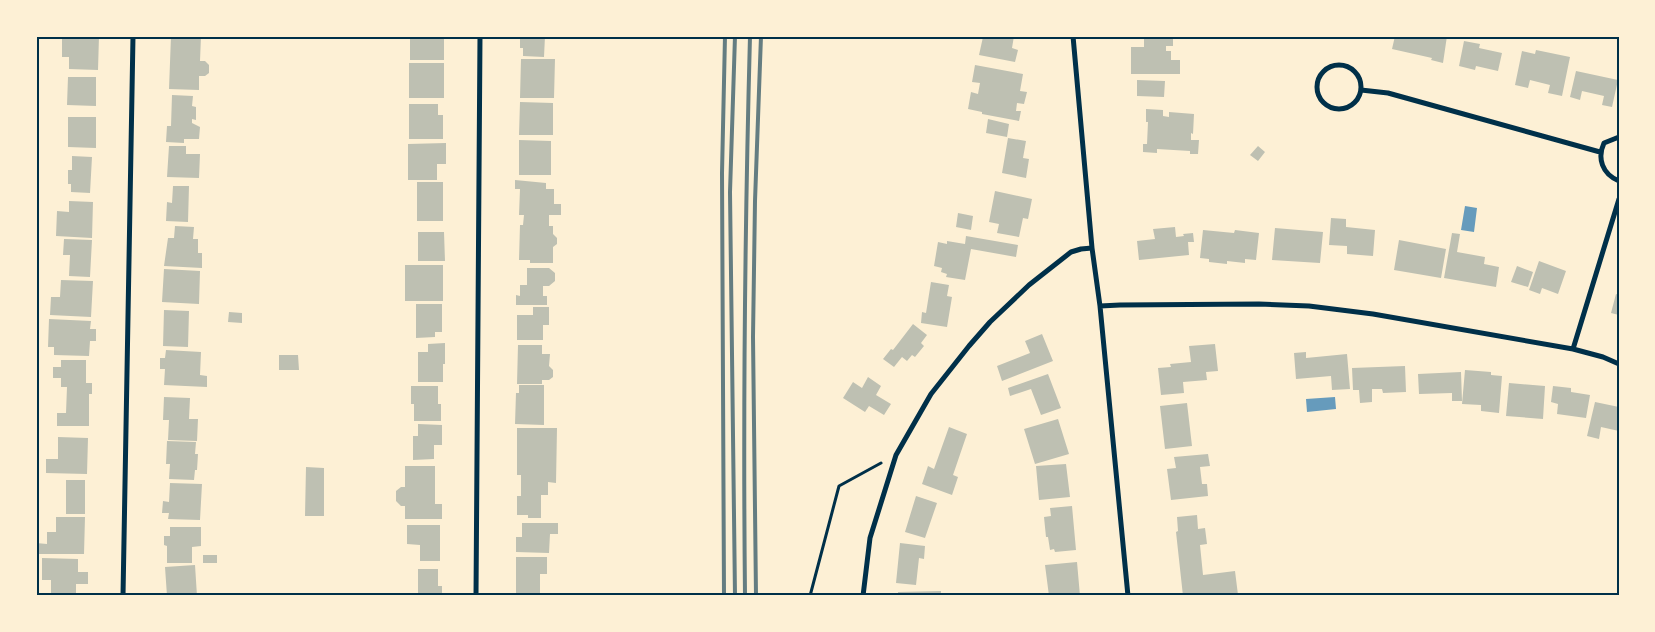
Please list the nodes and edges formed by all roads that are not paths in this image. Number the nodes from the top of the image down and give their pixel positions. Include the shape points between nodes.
1 (133, 36) edge
2 (480, 36) edge
3 (1073, 36) edge
4 (1361, 90) junction
5 (1619, 137) edge
6 (1600, 152) junction
7 (1619, 181) edge
8 (1619, 199) edge
9 (1092, 248) junction
10 (1100, 306) junction
11 (1573, 349) junction
12 (1619, 364) edge
13 (123, 596) edge
14 (476, 596) edge
15 (863, 596) edge
16 (1128, 596) edge

1 - 13 street
2 - 14 street
3 - 9 street
4 - 4 street via 1353,105 1336,110 1322,101 1317,85 1325,70 1342,65 1357,74
4 - 6 street via 1388,93
5 - 6 street via 1604,143
6 - 7 street via 1607,172
8 - 11 street
9 - 10 street
9 - 15 street via 1072,252 1030,284 990,322 931,394 896,455 870,538
10 - 11 street via 1309,306
10 - 16 street
11 - 12 street

